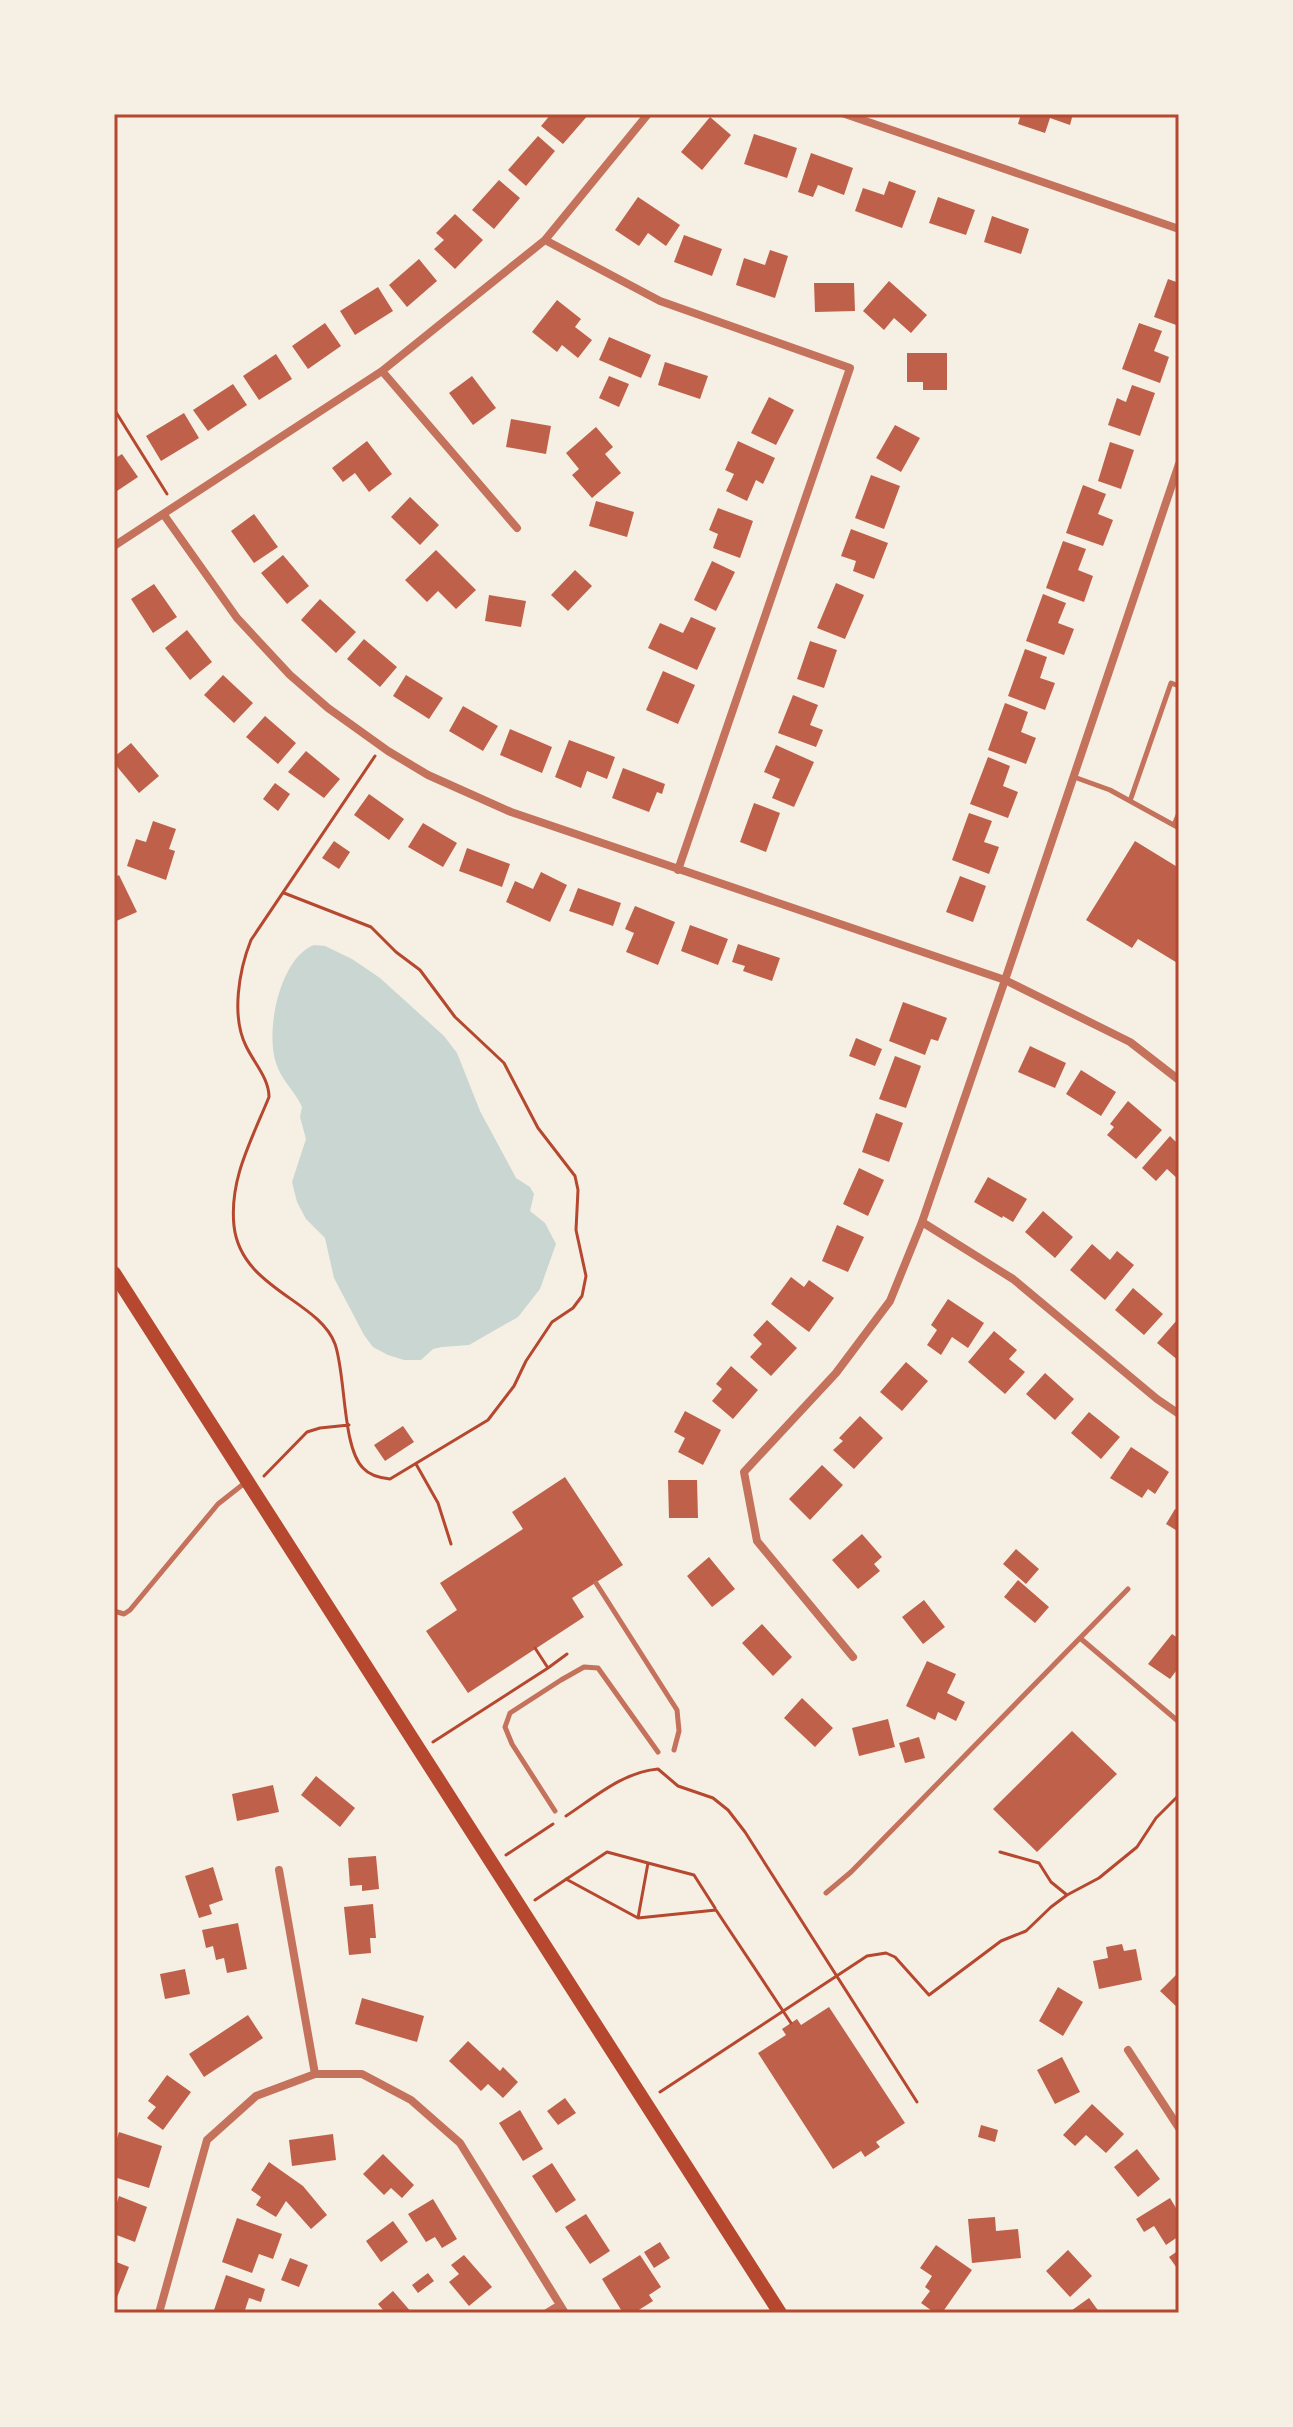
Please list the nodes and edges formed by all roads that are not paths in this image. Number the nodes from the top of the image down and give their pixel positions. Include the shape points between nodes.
1 (648, 114) edge
2 (845, 114) edge
3 (1179, 229) edge
4 (545, 240) junction
5 (382, 371) junction
6 (1179, 464) edge
7 (1167, 498) junction
8 (1179, 502) edge
9 (164, 515) junction
10 (517, 528) dead end
11 (114, 546) edge
12 (1179, 686) edge
13 (1073, 777) junction
14 (1130, 801) junction
15 (1179, 813) edge
16 (1177, 826) edge
17 (678, 870) junction
18 (1005, 980) junction
19 (1179, 1080) edge
20 (922, 1222) junction
21 (114, 1273) edge
22 (1179, 1414) edge
23 (249, 1485) junction
24 (596, 1583) dead end
25 (1128, 1589) dead end
26 (114, 1611) edge
27 (1080, 1638) junction
28 (853, 1657) dead end
29 (1179, 1722) edge
30 (674, 1750) dead end
31 (658, 1752) dead end
32 (555, 1811) dead end
33 (279, 1870) dead end
34 (826, 1893) dead end
35 (1128, 2050) dead end
36 (315, 2074) junction
37 (1179, 2128) edge
38 (562, 2309) edge
39 (159, 2313) edge
40 (547, 2313) edge
41 (780, 2313) edge

1 - 4 street
2 - 3 street
4 - 5 street
4 - 17 street via 660,301 850,368
5 - 9 street
5 - 10 street
6 - 7 street
7 - 8 street
7 - 13 street
9 - 11 street
9 - 17 street via 261,646 328,708 381,746 428,775 511,812
12 - 14 lane via 1171,683
13 - 14 lane
13 - 18 street
14 - 16 lane
15 - 16 lane
17 - 18 street
18 - 19 street via 1130,1042
18 - 20 street
20 - 22 street via 1013,1279
20 - 28 street via 890,1301 836,1373 744,1472 757,1541
21 - 23 main road
23 - 26 lane via 218,1504 130,1610
23 - 41 main road
24 - 30 lane via 677,1710
25 - 27 lane
27 - 29 lane
27 - 34 lane
31 - 32 lane via 598,1668 584,1667 510,1713 505,1727
33 - 36 street
35 - 37 street
36 - 38 street via 362,2074 411,2100 460,2143
36 - 39 street via 256,2096 207,2140
38 - 40 street

